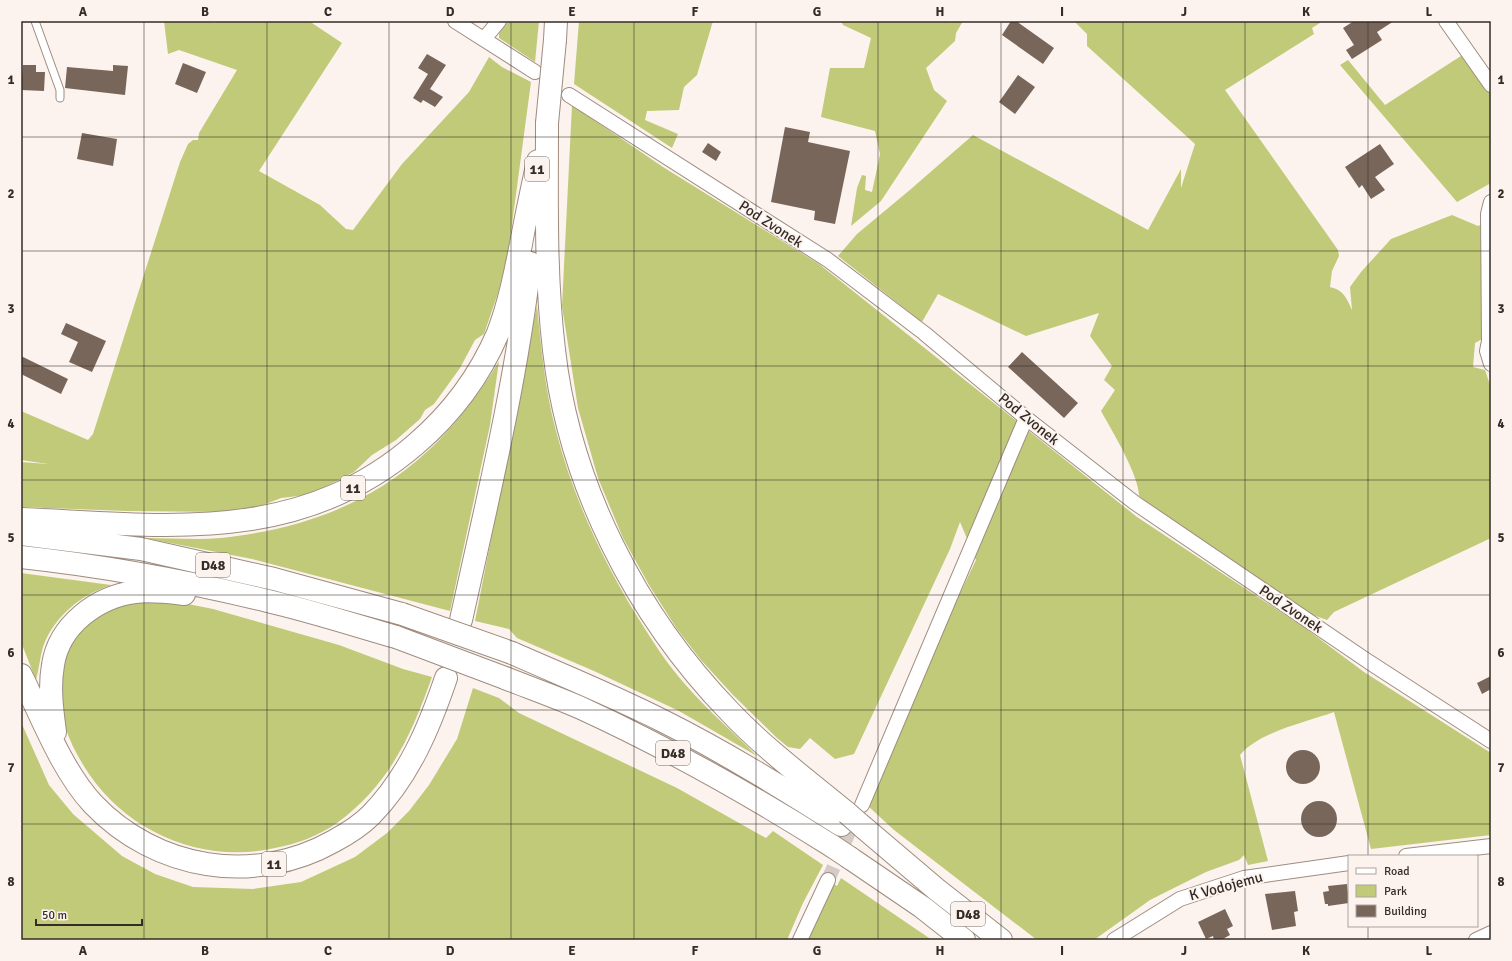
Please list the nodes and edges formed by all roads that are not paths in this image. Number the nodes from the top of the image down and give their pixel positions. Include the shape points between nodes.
1 (35, 21) edge
2 (455, 21) edge
3 (499, 21) edge
4 (1446, 21) edge
5 (556, 31) edge
6 (484, 39) junction
7 (535, 72) dead end
8 (1491, 85) edge
9 (569, 95) dead end
10 (60, 98) dead end
11 (547, 123) junction
12 (1491, 202) edge
13 (1490, 340) edge
14 (1491, 364) edge
15 (1026, 418) junction
16 (21, 519) edge
17 (21, 534) edge
18 (21, 557) edge
19 (269, 601) junction
20 (461, 620) dead end
21 (21, 675) edge
22 (446, 678) dead end
23 (1491, 741) edge
24 (56, 745) junction
25 (854, 821) junction
26 (1491, 846) edge
27 (1414, 855) edge
28 (1348, 863) edge
29 (828, 880) tunnel mouth
30 (1491, 933) edge
31 (800, 940) edge
32 (964, 940) edge
33 (1001, 940) edge
34 (1114, 940) edge
35 (1476, 940) edge

1 - 10 lane via 60,90
2 - 6 street
3 - 6 street
4 - 8 street
5 - 11 main road, 11, bridge
6 - 7 street
9 - 15 street, Pod Zvonek via 828,260 924,333
11 - 16 main road, 11 via 512,288 498,332 480,368 458,401 432,430 402,456 370,479 337,496 300,510 263,518 185,525
11 - 20 main road, 11 via 526,296 496,460
11 - 25 main road via 547,250 554,350 562,400 575,450 606,532 636,590 695,674 767,747
12 - 13 street via 1488,214
13 - 14 street via 1487,351
15 - 23 street, Pod Zvonek via 1135,503 1369,662
15 - 25 street
17 - 25 main road, D48, bridge via 148,551 274,579 402,614 512,653 589,686 663,721
18 - 19 main road, D48 via 137,572
19 - 24 main road via 150,591 120,595 93,607 71,626 57,650 53,663 51,691
19 - 32 main road, D48, bridge via 396,638 505,678 580,708 653,742 723,779 841,852
21 - 24 main road, 11
22 - 24 main road, 11 via 423,738 408,767 370,816 347,834 320,849 292,860 257,867 222,867 186,860 150,846 120,827 93,804 72,776
25 - 33 main road, D48
26 - 27 street
28 - 34 street, K Vodojemu via 1244,878 1180,899
29 - 31 street
30 - 35 street

